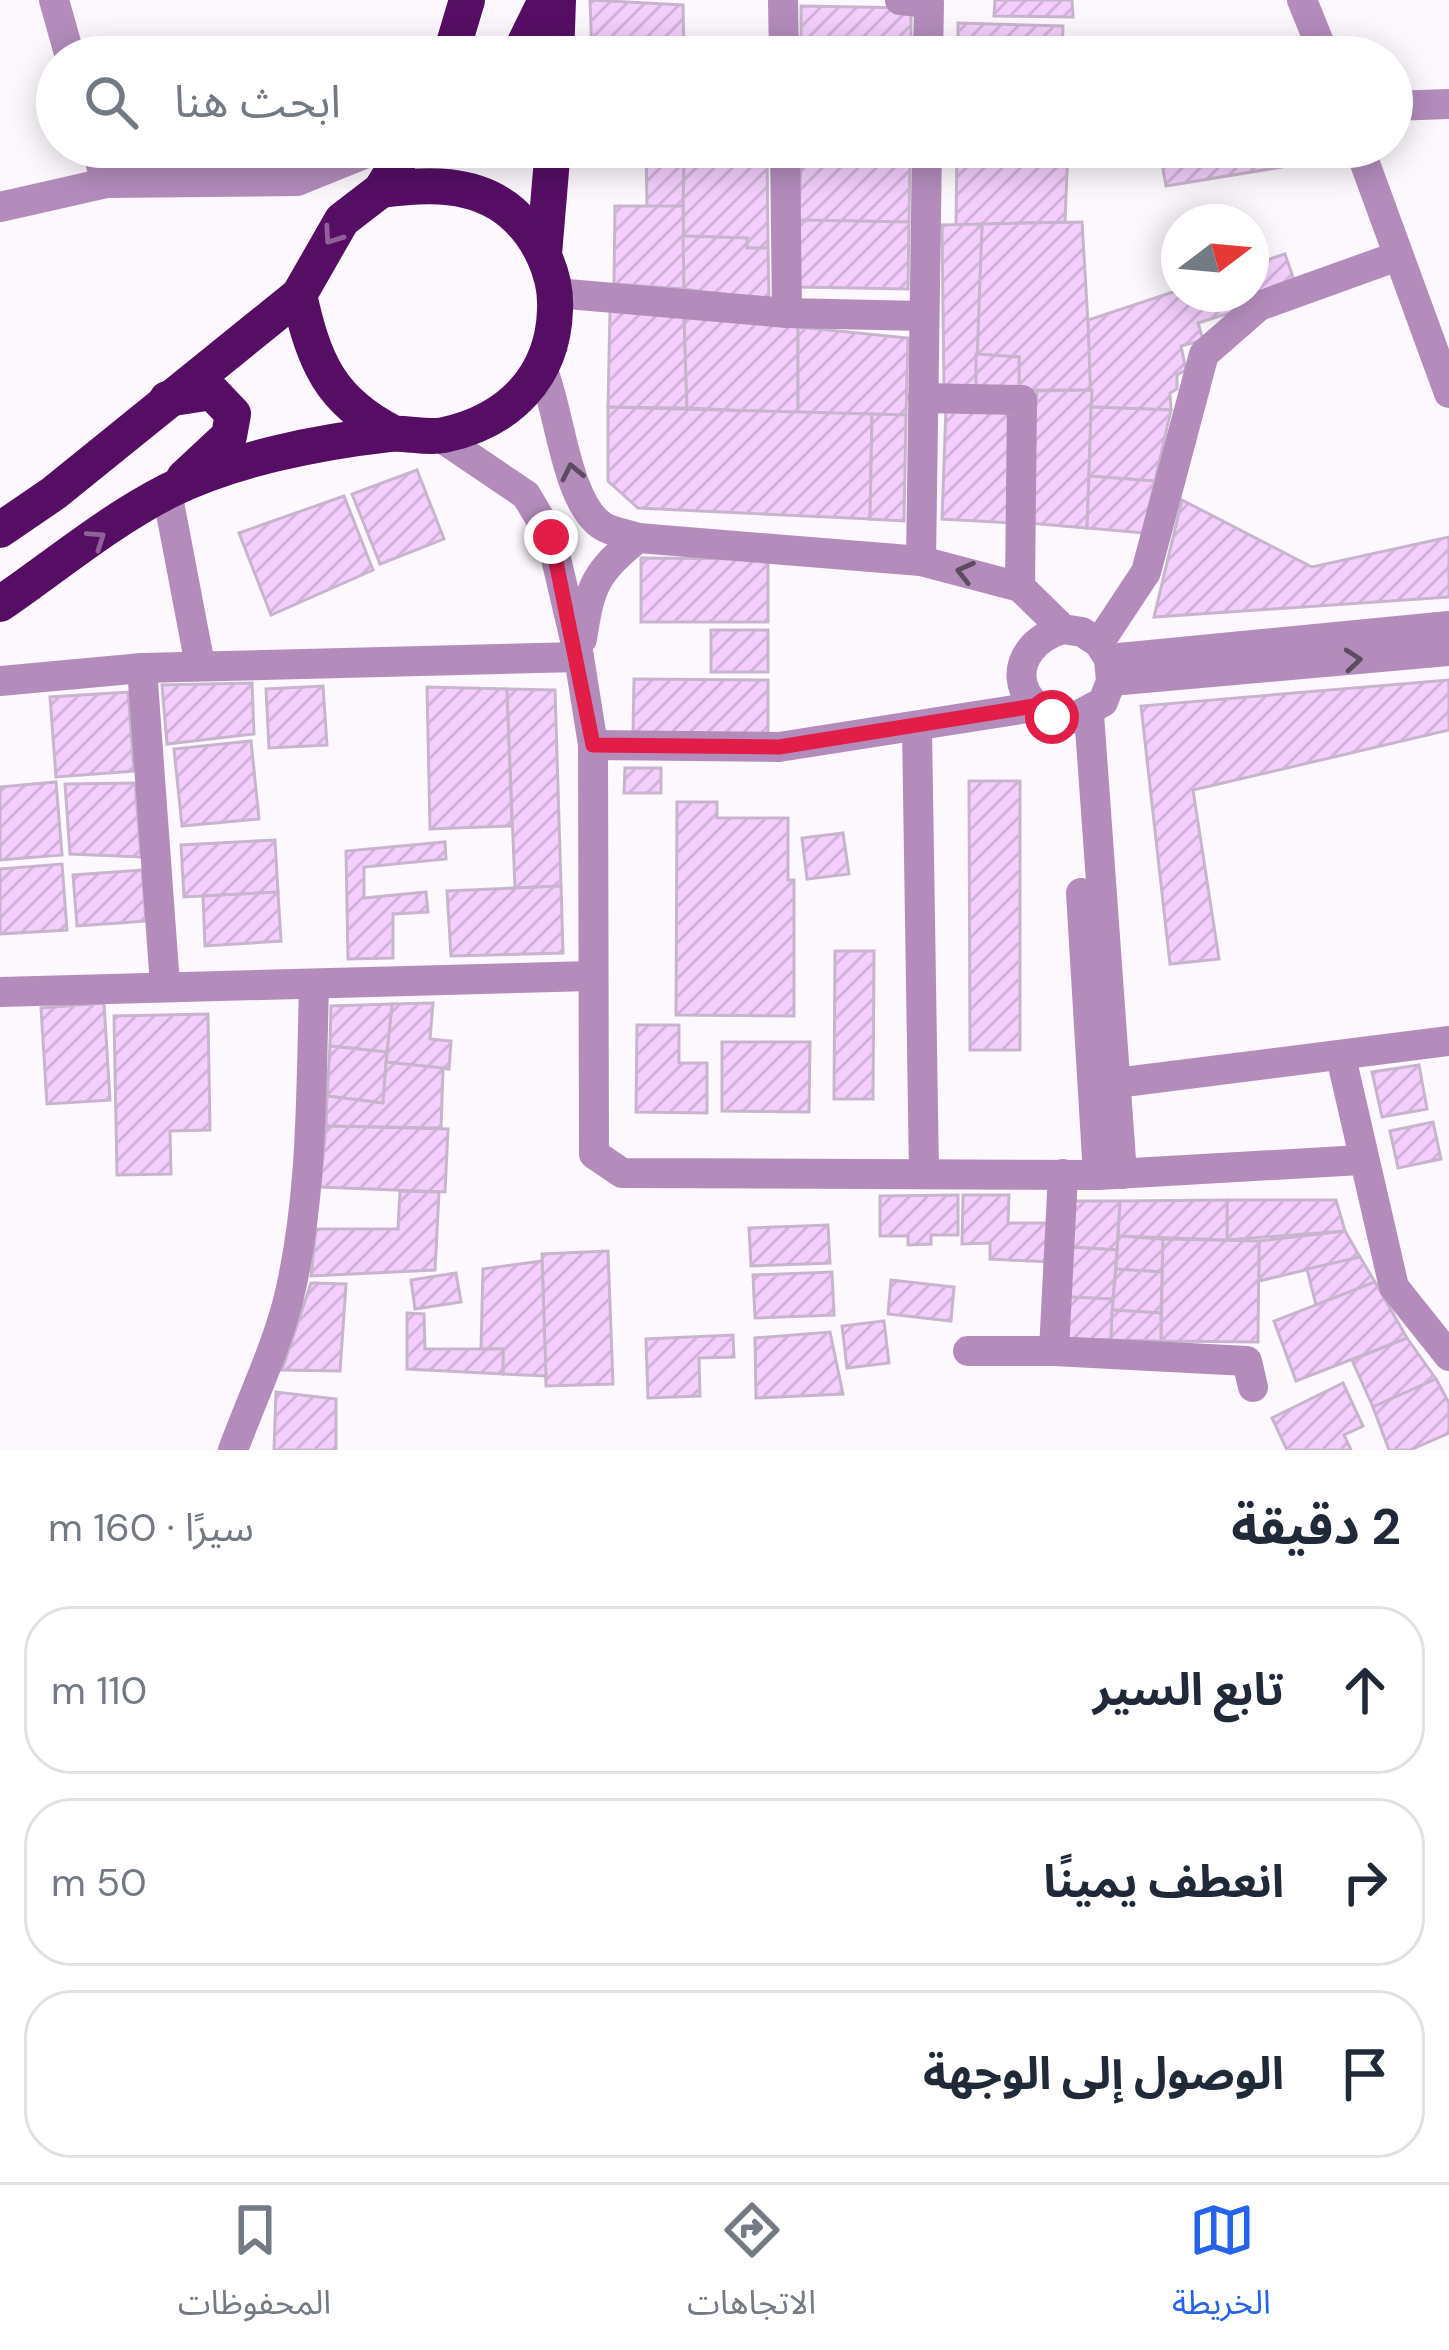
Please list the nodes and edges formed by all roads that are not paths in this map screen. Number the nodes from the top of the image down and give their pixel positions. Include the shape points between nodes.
1 (54, 0) edge
2 (546, 0) edge
3 (558, 0) edge
4 (783, 0) edge
5 (900, 0) edge
6 (1302, 0) edge
7 (64, 36) edge
8 (528, 36) edge
9 (557, 36) edge
10 (784, 36) edge
11 (928, 36) edge
12 (1316, 36) edge
13 (1449, 104) edge
14 (1413, 105) edge
15 (101, 168) edge
16 (331, 168) edge
17 (394, 168) edge
18 (551, 168) edge
19 (785, 168) edge
20 (927, 168) edge
21 (1367, 168) edge
22 (106, 183) junction
23 (381, 190) junction
24 (0, 207) edge
25 (544, 254) junction
26 (1398, 256) junction
27 (556, 292) junction
28 (299, 295) junction
29 (787, 313) junction
30 (923, 316) junction
31 (543, 371) junction
32 (1449, 393) edge
33 (923, 398) junction
34 (167, 399) junction
35 (393, 433) junction
36 (439, 436) junction
37 (167, 492) junction
38 (0, 530) edge
39 (638, 538) junction
40 (921, 561) junction
41 (1020, 586) junction
42 (0, 604) edge
43 (1449, 626) edge
44 (1063, 629) junction
45 (1449, 651) edge
46 (579, 657) junction
47 (1106, 661) junction
48 (200, 665) junction
49 (142, 668) junction
50 (0, 681) edge
51 (1034, 706) junction
52 (1080, 717) junction
53 (917, 729) junction
54 (593, 745) junction
55 (591, 976) junction
56 (165, 985) junction
57 (314, 985) junction
58 (0, 992) edge
59 (1449, 1041) edge
60 (1341, 1057) junction
61 (1116, 1083) junction
62 (1361, 1160) junction
63 (924, 1173) junction
64 (1063, 1174) junction
65 (1110, 1174) junction
66 (968, 1351) dead end
67 (1054, 1352) junction
68 (1449, 1356) edge
69 (1253, 1387) dead end
70 (233, 1450) edge

1 - 7 street
2 - 8 highway
3 - 9 highway
4 - 10 street
5 - 11 street via 929,3
6 - 12 street
13 - 14 street
15 - 22 street
16 - 22 street via 297,182
17 - 23 highway
18 - 25 highway
19 - 29 street
20 - 30 street
21 - 26 street
22 - 24 street
23 - 25 highway via 432,183 477,195 512,212
23 -> 28 highway via 342,220
25 - 27 highway
26 - 32 street
26 - 47 street via 1258,306 1204,354 1146,572
27 - 29 street
27 - 31 highway
28 - 34 highway
28 - 35 highway via 310,346 336,392 358,416
29 - 30 street
30 - 33 street
31 - 36 highway via 478,425
39 -> 31 street via 602,527 578,499
33 - 40 street
33 - 41 street via 1022,400
34 - 37 highway via 212,392 233,414 229,436
34 - 38 highway
35 - 36 highway
35 - 37 highway via 244,463
36 - 46 street via 526,496 551,537
42 -> 37 highway
37 - 48 street
39 - 40 street
39 - 46 street via 605,564 589,592
41 -> 40 street
41 - 44 street
43 - 47 street
44 - 47 street
44 - 51 street via 1028,650 1024,689
47 -> 45 street
46 - 48 street
46 - 54 street
47 - 52 street via 1103,702
48 - 49 street
49 - 50 street
49 - 56 street
51 - 52 street via 1052,717
51 - 53 street
52 - 61 street
52 - 65 street
53 - 54 street via 779,747
53 - 63 street
54 - 55 street
55 - 57 street
55 - 63 street via 594,1154 622,1173
56 - 57 street
56 - 58 street
57 - 70 street via 297,1258
59 - 60 street
60 - 61 street
60 - 62 street
61 - 65 street
62 - 65 street
62 - 68 street via 1394,1287
63 - 64 street
64 - 65 street
64 - 67 street
66 - 67 street
67 - 69 street via 1247,1360

